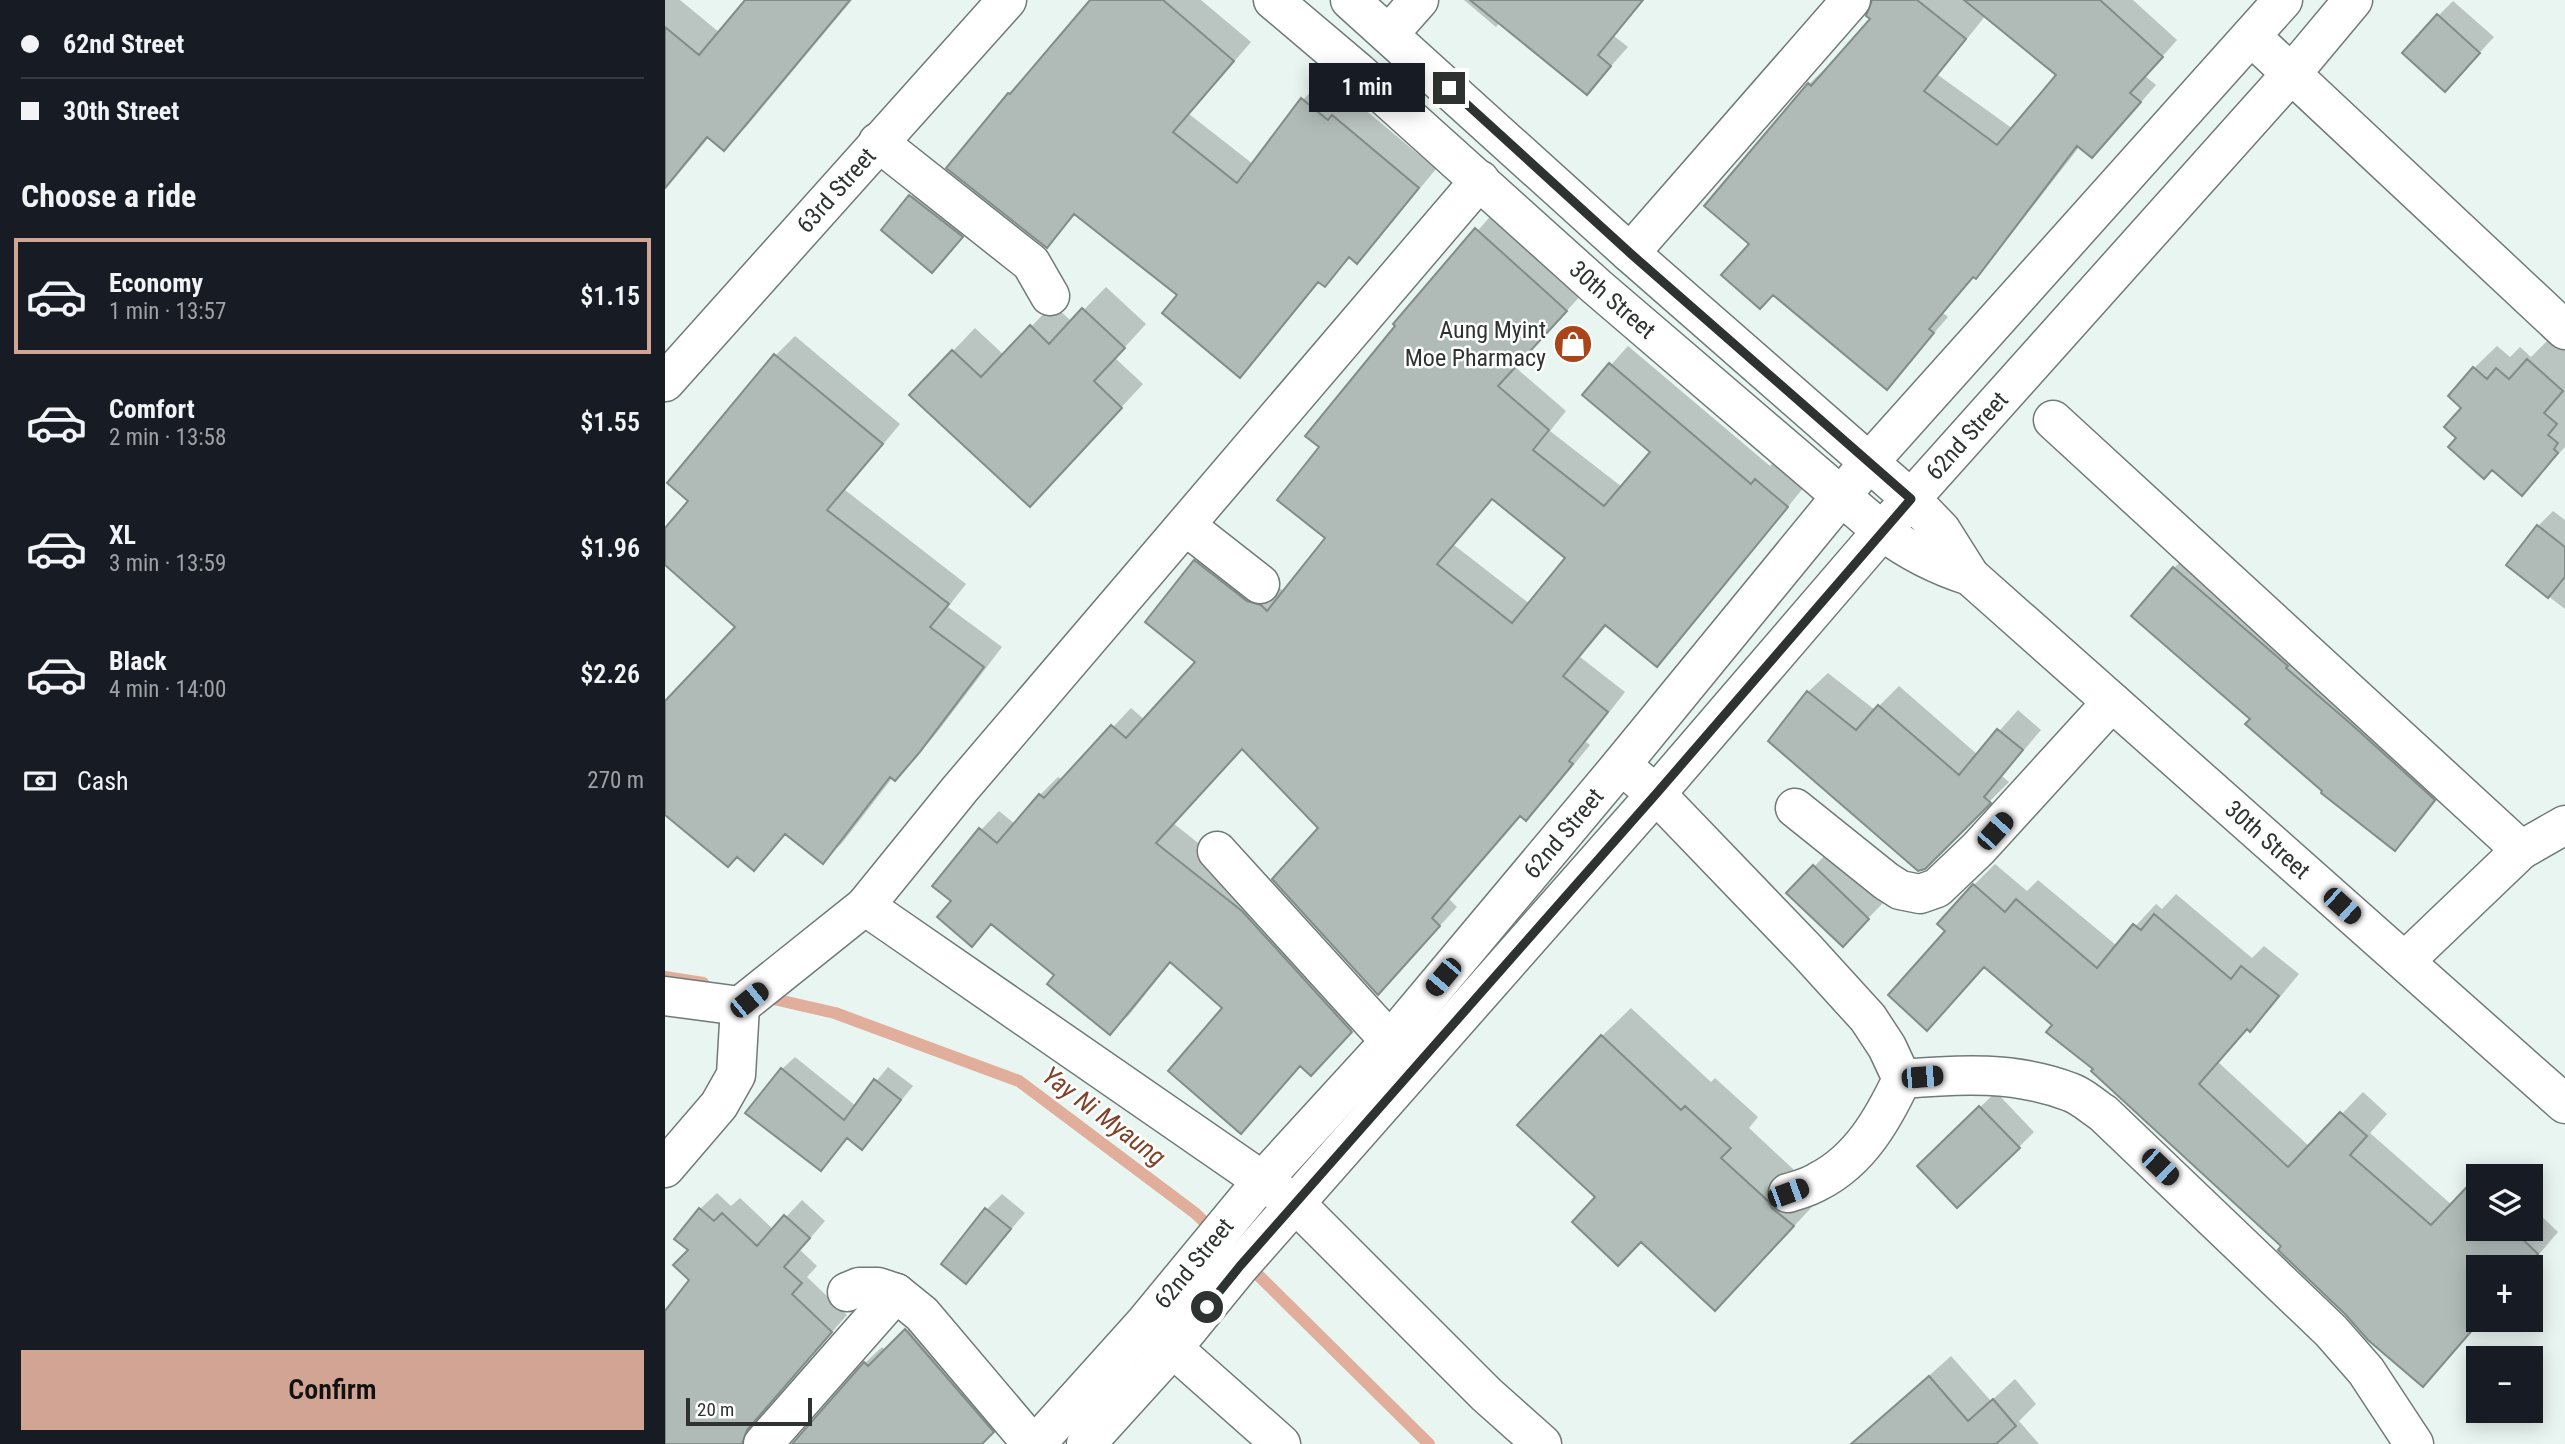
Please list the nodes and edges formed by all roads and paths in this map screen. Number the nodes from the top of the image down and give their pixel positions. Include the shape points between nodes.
1 (1007, 0) edge
2 (1273, 0) edge
3 (1350, 0) edge
4 (1419, 0) edge
5 (1851, 0) edge
6 (2283, 0) edge
7 (2353, 0) edge
8 (1389, 34) junction
9 (2252, 37) junction
10 (2292, 73) junction
11 (878, 142) junction
12 (1480, 180) junction
13 (1630, 253) junction
14 (1050, 296) dead end
15 (2565, 330) edge
16 (665, 382) edge
17 (2053, 420) dead end
18 (1870, 461) junction
19 (1840, 496) junction
20 (1911, 499) junction
21 (1186, 526) junction
22 (1882, 531) junction
23 (1970, 576) junction
24 (1260, 584) dead end
25 (2112, 702) junction
26 (1621, 765) junction
27 (1656, 794) junction
28 (1795, 808) dead end
29 (2565, 825) edge
30 (2521, 850) junction
31 (1217, 851) dead end
32 (865, 906) junction
33 (2405, 961) junction
34 (665, 996) edge
35 (744, 1003) junction
36 (1390, 1041) junction
37 (1902, 1079) junction
38 (2565, 1104) edge
39 (665, 1168) edge
40 (1256, 1188) junction
41 (1788, 1193) dead end
42 (1287, 1214) junction
43 (847, 1292) dead end
44 (896, 1293) junction
45 (1144, 1324) junction
46 (1173, 1348) junction
47 (763, 1444) edge
48 (1034, 1444) edge
49 (1087, 1444) edge
50 (1280, 1444) edge
51 (1542, 1444) edge
52 (2414, 1444) edge

1 - 11 main road, 63rd Street
2 - 12 main road, 30th Street
3 - 8 main road, 30th Street
4 - 8 main road
5 - 13 main road
6 - 9 main road, 62nd Street
7 - 10 main road, 62nd Street
8 - 13 main road, 30th Street
9 - 10 main road
9 - 18 main road, 62nd Street
10 - 15 main road
10 - 20 main road, 62nd Street
11 - 14 main road via 1031,263
11 - 16 main road, 63rd Street
12 - 19 main road, 30th Street
12 - 21 main road
13 - 18 main road, 30th Street
17 - 30 main road
18 - 19 main road, 62nd Street
18 - 20 main road, 30th Street
19 - 22 main road, 30th Street
19 - 26 main road, 62nd Street
20 - 22 main road, 62nd Street
20 - 23 main road, 30th Street via 1941,530
21 - 24 main road
21 - 32 main road
22 - 23 main road, 30th Street via 1946,569
22 - 27 main road, 62nd Street
23 - 25 main road, 30th Street
25 - 28 main road via 1978,849 1937,888 1920,894 1886,881
25 - 33 main road, 30th Street
26 - 27 main road
26 - 36 main road, 62nd Street
27 - 37 main road via 1868,1018
27 - 42 main road, 62nd Street
29 - 30 main road
30 - 33 main road
31 - 36 main road
32 - 35 main road
32 - 40 main road
33 - 38 main road, 30th Street
34 - 35 main road
35 - 39 main road via 736,1075 719,1104
36 - 40 main road, 62nd Street
37 - 41 main road via 1882,1121 1843,1166
37 - 52 main road via 1999,1076 2073,1093 2103,1113 2331,1331 2366,1371
40 - 42 main road
40 - 45 main road, 62nd Street
42 - 46 main road, 62nd Street
42 - 51 main road
43 - 44 main road via 878,1287
44 - 47 main road
44 - 48 main road via 922,1314
45 - 46 main road
45 - 48 main road, 62nd Street
46 - 49 main road, 62nd Street
46 - 50 main road

